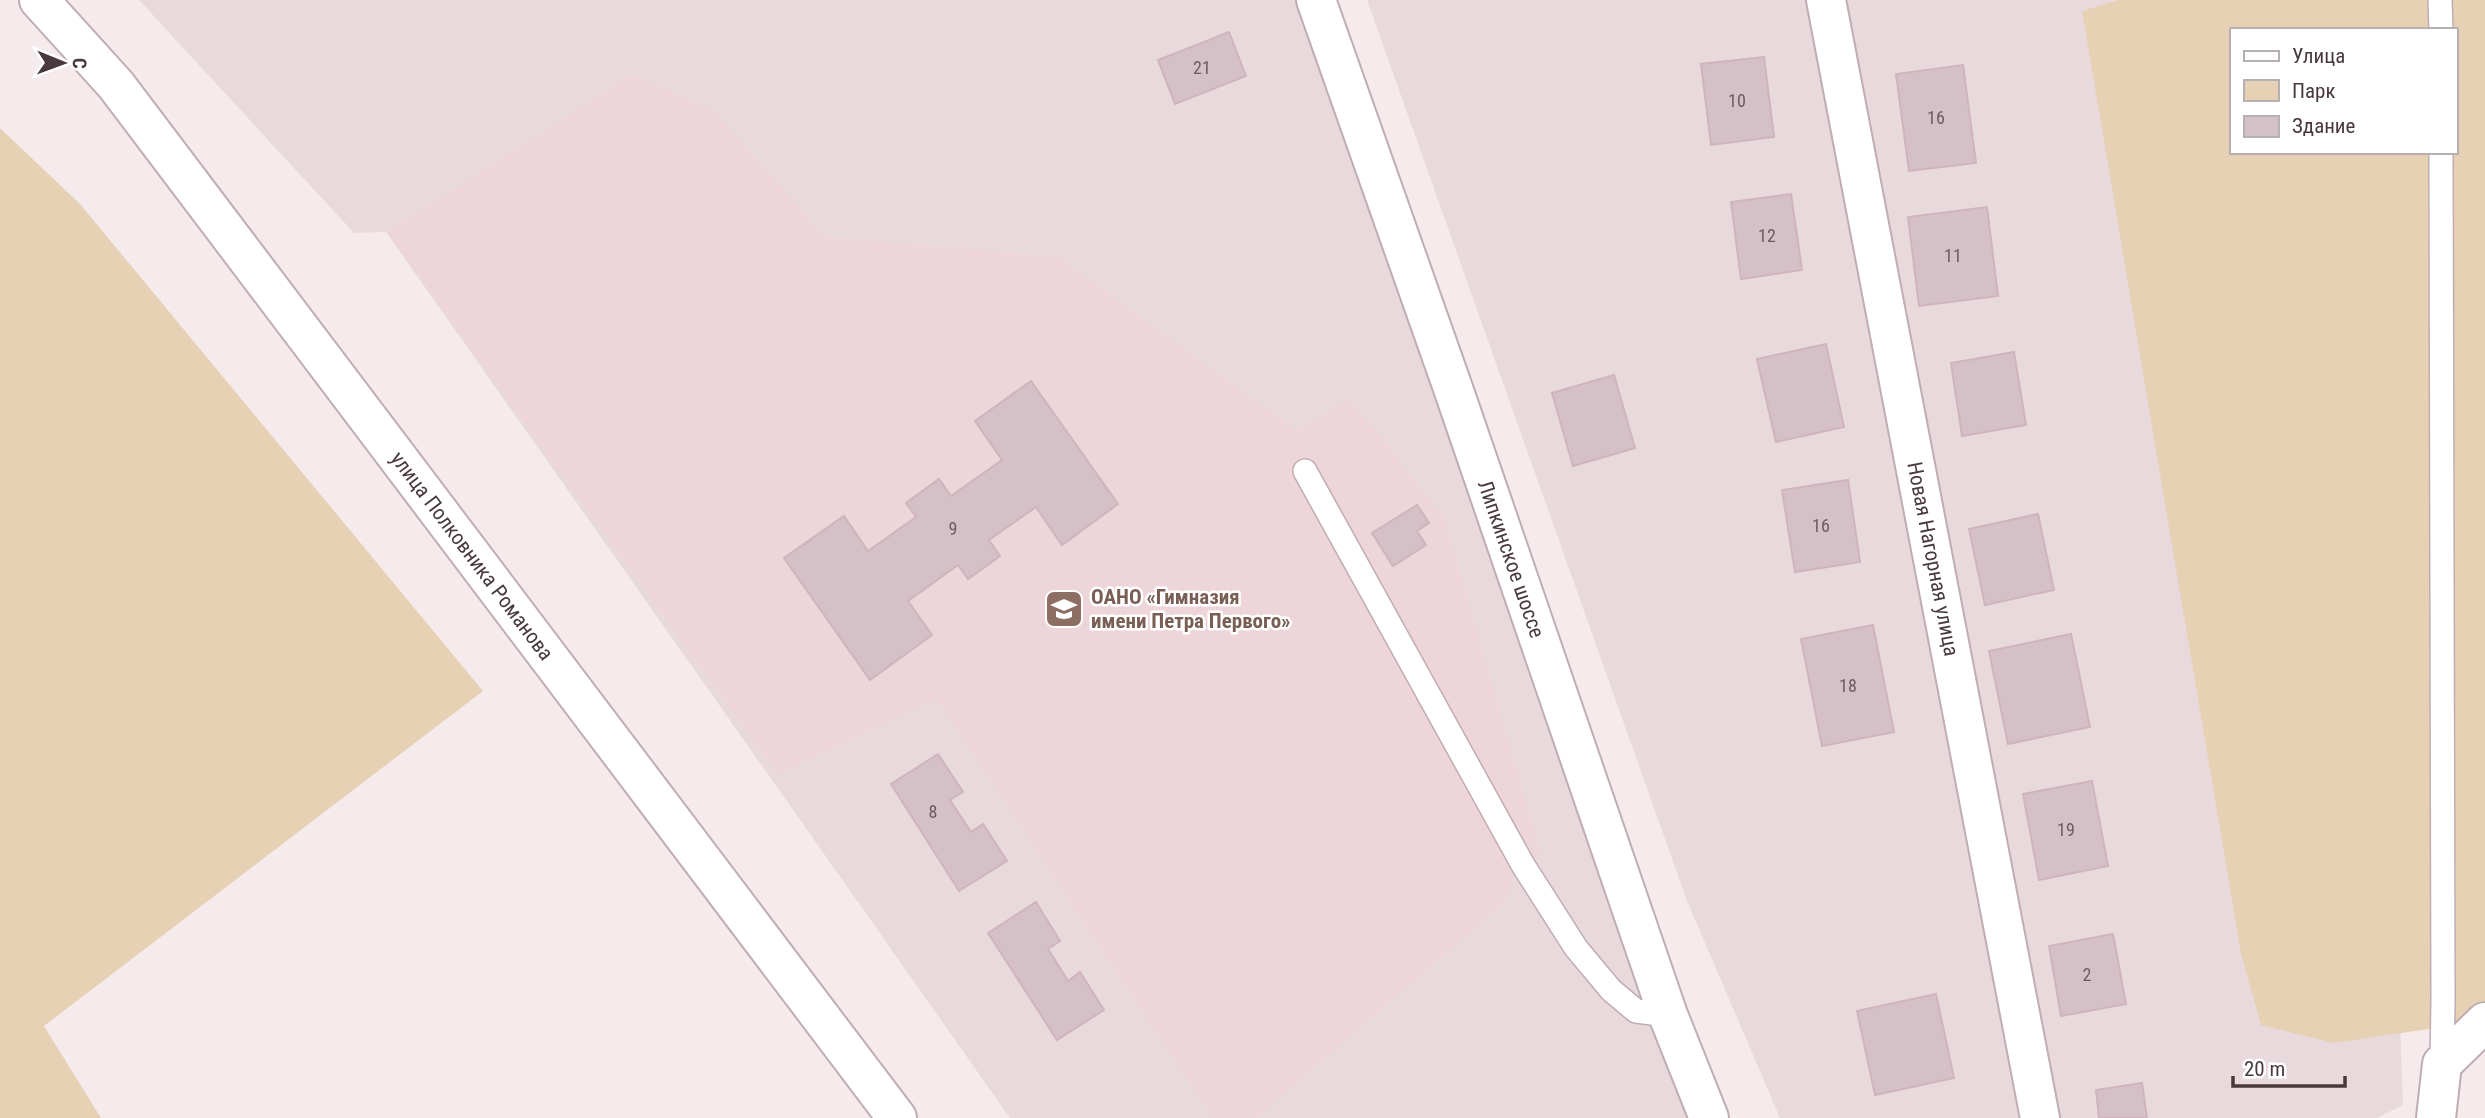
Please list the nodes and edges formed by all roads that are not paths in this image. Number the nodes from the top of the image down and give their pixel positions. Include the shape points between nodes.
1 (38, 0) edge
2 (1316, 0) edge
3 (1826, 0) edge
4 (2440, 0) edge
5 (2441, 28) edge
6 (2441, 154) edge
7 (1305, 471) dead end
8 (1668, 1015) junction
9 (2485, 1022) edge
10 (2442, 1064) junction
11 (897, 1118) edge
12 (1709, 1118) edge
13 (2040, 1118) edge
14 (2436, 1118) edge

1 - 11 street, улица Полковника Романова via 116,85
2 - 8 street, Липкинское шоссе
3 - 13 street, Новая Нагорная улица
4 - 5 lane
6 - 10 lane
7 - 8 lane via 1522,865 1576,948 1611,990 1636,1011
8 - 12 street, Липкинское шоссе
9 - 10 street
10 - 14 street

